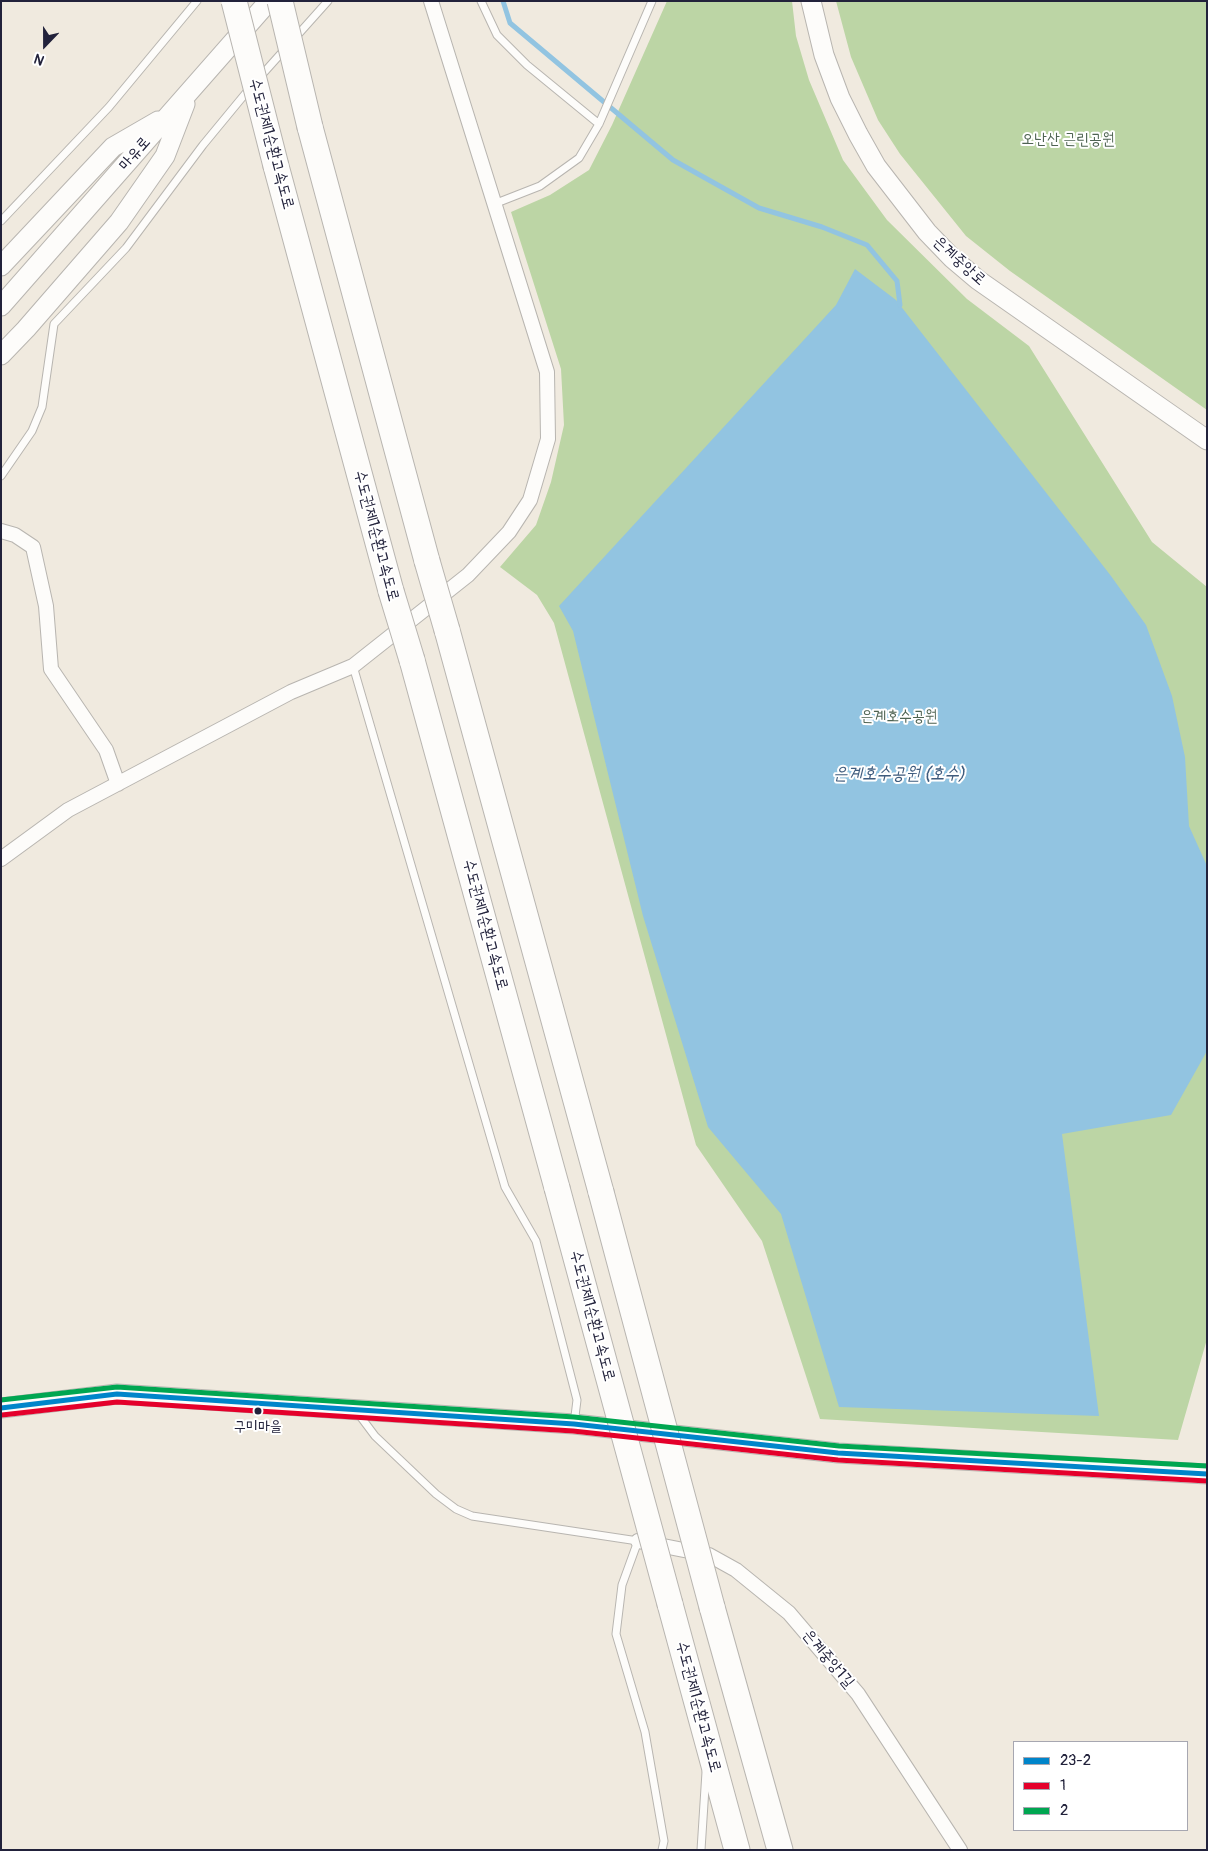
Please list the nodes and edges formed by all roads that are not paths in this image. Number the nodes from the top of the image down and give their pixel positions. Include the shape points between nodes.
1 (197, 1) edge
2 (234, 1) edge
3 (269, 1) edge
4 (280, 1) edge
5 (328, 1) edge
6 (431, 1) edge
7 (481, 1) edge
8 (652, 1) edge
9 (811, 1) edge
10 (189, 93) junction
11 (172, 112) junction
12 (600, 121) junction
13 (494, 204) junction
14 (1, 221) edge
15 (1, 266) edge
16 (1, 306) edge
17 (1, 355) edge
18 (1207, 440) edge
19 (1, 476) edge
20 (1, 531) edge
21 (353, 666) junction
22 (118, 784) junction
23 (1, 859) edge
24 (1, 1408) edge
25 (354, 1409) junction
26 (574, 1424) junction
27 (1207, 1474) edge
28 (638, 1541) junction
29 (708, 1742) junction
30 (662, 1850) edge
31 (701, 1850) edge
32 (737, 1850) edge
33 (780, 1850) edge
34 (960, 1850) edge

1 - 14 lane via 109,108
2 - 29 highway, 수도권제1순환고속도로, bridge via 390,591 412,660
3 - 10 street, 마유로
4 - 33 highway, bridge via 310,127 427,561
5 - 19 lane via 232,109 126,248 54,324 42,407 32,431
6 - 13 street
7 - 12 lane via 497,35 527,65
8 - 12 lane
9 - 18 street, 은계중앙로 via 824,55 858,134 876,166 927,232 978,280
10 - 11 street, 마유로
10 - 17 street via 165,156 124,215
11 - 15 street via 114,147
11 - 16 street, 마유로
12 - 13 lane via 578,158 540,186
13 - 21 street via 547,372 548,439 530,500 509,532 468,575
20 - 22 street via 15,535 33,547 46,606 51,669 106,750
21 - 22 street via 292,692
21 - 26 lane via 505,1187 536,1241 577,1400
22 - 23 street via 68,810
24 - 25 street via 117,1394
25 - 26 street
25 - 28 lane via 375,1436 456,1509 472,1516
26 - 27 street via 838,1453
28 - 30 lane via 622,1585 616,1634 645,1732 664,1841
28 - 34 street, 은계중앙1길 via 710,1556 736,1570 789,1613 858,1694
29 - 31 lane
29 - 32 highway, 수도권제1순환고속도로

